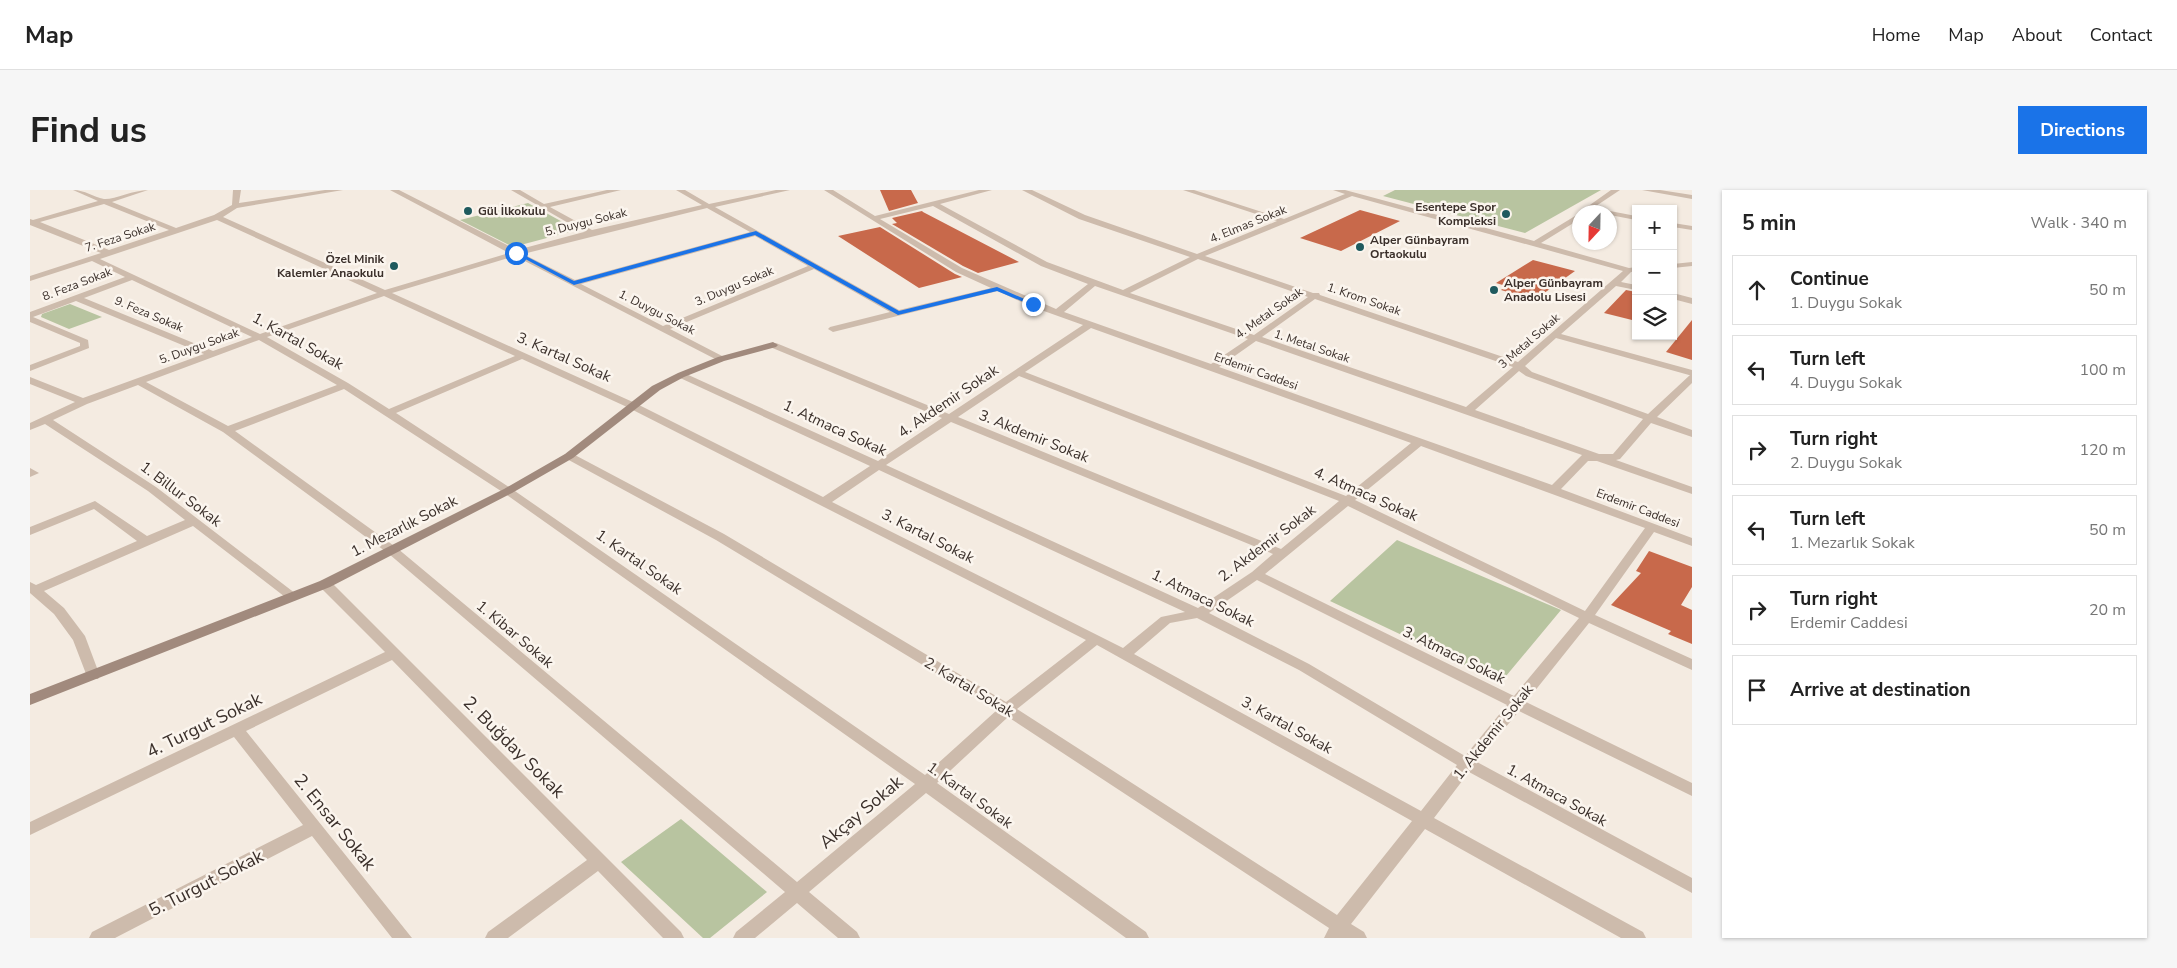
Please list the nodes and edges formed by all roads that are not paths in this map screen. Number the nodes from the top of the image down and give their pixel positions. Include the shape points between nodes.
1 (77, 190) edge
2 (144, 190) edge
3 (237, 190) edge
4 (339, 190) edge
5 (394, 190) edge
6 (515, 190) edge
7 (616, 190) edge
8 (680, 190) edge
9 (752, 190) edge
10 (786, 190) edge
11 (828, 190) edge
12 (988, 190) edge
13 (1026, 190) edge
14 (1187, 190) edge
15 (1336, 190) edge
16 (1361, 190) edge
17 (1616, 190) edge
18 (1646, 190) edge
19 (1351, 194) junction
20 (762, 195) junction
21 (1692, 197) edge
22 (102, 201) junction
23 (933, 203) junction
24 (1595, 205) edge
25 (235, 206) junction
26 (543, 206) junction
27 (708, 206) junction
28 (1617, 214) edge
29 (218, 217) junction
30 (1632, 217) edge
31 (874, 218) junction
32 (1572, 220) edge
33 (1284, 221) junction
34 (31, 222) edge
35 (1677, 226) edge
36 (1692, 228) edge
37 (177, 231) junction
38 (756, 233) junction
39 (591, 234) junction
40 (1535, 244) junction
41 (109, 252) junction
42 (516, 253) junction
43 (1198, 256) junction
44 (92, 258) junction
45 (1692, 264) edge
46 (814, 266) junction
47 (1677, 266) edge
48 (1632, 270) edge
49 (1632, 271) edge
50 (132, 277) junction
51 (30, 279) edge
52 (574, 283) junction
53 (1094, 283) junction
54 (1615, 283) junction
55 (1632, 287) edge
56 (997, 289) junction
57 (387, 292) junction
58 (1123, 293) junction
59 (1316, 296) junction
60 (1677, 297) edge
61 (77, 298) junction
62 (1692, 301) edge
63 (898, 313) junction
64 (1057, 313) junction
65 (30, 317) edge
66 (1090, 324) junction
67 (833, 329) dead end
68 (663, 330) junction
69 (1554, 335) junction
70 (260, 337) junction
71 (1253, 339) junction
72 (773, 345) joint
73 (212, 354) junction
74 (522, 356) junction
75 (721, 359) junction
76 (1519, 366) junction
77 (30, 368) edge
78 (1212, 368) junction
79 (1018, 372) junction
80 (1692, 373) edge
81 (681, 375) junction
82 (1692, 378) edge
83 (30, 380) edge
84 (139, 382) junction
85 (345, 386) junction
86 (84, 402) junction
87 (631, 405) junction
88 (1468, 411) junction
89 (388, 413) junction
90 (950, 418) junction
91 (46, 420) junction
92 (1649, 420) junction
93 (30, 427) edge
94 (228, 430) junction
95 (1692, 434) edge
96 (1419, 442) junction
97 (569, 456) junction
98 (1600, 458) junction
99 (878, 466) junction
100 (1554, 490) junction
101 (508, 491) junction
102 (1692, 491) edge
103 (1348, 501) junction
104 (824, 502) junction
105 (194, 521) junction
106 (1652, 526) junction
107 (30, 531) edge
108 (147, 542) junction
109 (1692, 542) edge
110 (393, 551) junction
111 (1283, 554) junction
112 (1256, 575) junction
113 (325, 584) junction
114 (33, 588) edge
115 (294, 597) junction
116 (1199, 613) junction
117 (1587, 617) junction
118 (1096, 639) junction
119 (393, 654) junction
120 (1125, 654) junction
121 (1692, 665) edge
122 (93, 676) junction
123 (30, 700) edge
124 (1516, 703) junction
125 (1007, 709) junction
126 (237, 730) junction
127 (1466, 764) junction
128 (926, 784) junction
129 (1692, 790) edge
130 (1422, 820) junction
131 (314, 828) junction
132 (30, 829) edge
133 (598, 861) junction
134 (1692, 886) edge
135 (796, 893) junction
136 (1336, 932) edge
137 (98, 938) edge
138 (403, 938) edge
139 (494, 938) edge
140 (675, 938) edge
141 (742, 938) edge
142 (851, 938) edge
143 (1140, 938) edge
144 (1358, 938) edge
145 (1638, 938) edge

1 - 22 street
2 - 22 street
3 - 25 street
4 - 25 street
5 - 42 street, 1. Duygu Sokak
6 - 26 street
7 - 26 street
8 - 27 street
9 - 20 street
10 - 20 street, 5. Duygu Sokak
11 - 31 street, Erdemir Caddesi
12 - 23 street
13 - 43 street, 1. Krom Sokak via 1082,217
14 - 33 street
15 - 19 street
16 - 19 street, 4. Elmas Sokak
17 - 24 street
18 - 21 street
19 - 33 street, 4. Elmas Sokak
19 - 40 street
20 - 27 street, 5. Duygu Sokak
22 - 34 street
22 - 37 street
23 - 31 street
23 - 53 street, 1. Metal Sokak via 1044,264
25 - 29 street
26 - 39 street
27 - 38 street
27 - 39 street, 5. Duygu Sokak
28 - 30 street
29 - 37 street, 7. Feza Sokak
29 - 57 street, 3. Kartal Sokak
31 - 56 street, Erdemir Caddesi via 959,270
32 - 40 street
33 - 43 street, 4. Elmas Sokak
34 - 41 street
35 - 36 street
37 - 41 street, 7. Feza Sokak
38 - 46 street
38 - 52 street
39 - 42 street, 5. Duygu Sokak
40 - 48 street
41 - 44 street, 7. Feza Sokak
42 - 52 street, 1. Duygu Sokak
42 - 57 street, 5. Duygu Sokak
43 - 58 street, 4. Elmas Sokak
43 - 59 street, 1. Krom Sokak
44 - 50 street, 1. Kartal Sokak
44 - 51 street, 7. Feza Sokak
45 - 47 street
46 - 63 street
46 - 68 street, 3. Duygu Sokak
49 - 54 street, 3 Metal Sokak
50 - 61 street, 8. Feza Sokak
50 - 70 street, 1. Kartal Sokak
52 - 68 street, 1. Duygu Sokak
53 - 58 street, 1. Metal Sokak
53 - 64 street
54 - 55 street
54 - 69 street, 3 Metal Sokak
56 - 63 street
56 - 64 street, Erdemir Caddesi
57 - 70 street, 5. Duygu Sokak
57 - 74 street, 3. Kartal Sokak
58 - 71 street, 1. Metal Sokak
59 - 71 street, 4. Metal Sokak
59 - 76 street, 1. Krom Sokak
60 - 62 street
61 - 65 street, 8. Feza Sokak
61 - 73 street, 9. Feza Sokak
63 - 67 street
64 - 66 street, Erdemir Caddesi
65 - 77 street via 85,342 84,348
66 - 78 street, Erdemir Caddesi
66 - 79 street, 4. Akdemir Sokak
68 - 75 street, 1. Duygu Sokak
69 - 76 street, 3 Metal Sokak
69 - 80 street
70 - 73 street, 5. Duygu Sokak
70 - 85 street, 1. Kartal Sokak
71 - 78 street, 4. Metal Sokak
71 - 88 street, 1. Metal Sokak
72 - 75 street, 1. Mezarlık Sokak
72 - 90 street, 3. Akdemir Sokak
73 - 84 street, 5. Duygu Sokak
74 - 87 street, 3. Kartal Sokak
74 - 89 street
75 - 81 street, 1. Mezarlık Sokak
76 - 88 street, 3 Metal Sokak
76 - 92 street, 1. Krom Sokak via 1529,374
78 - 96 street, Erdemir Caddesi
79 - 90 street, 4. Akdemir Sokak
79 - 103 street, 4. Atmaca Sokak
81 - 87 street, 1. Mezarlık Sokak
81 - 99 street, 1. Atmaca Sokak
82 - 92 street
83 - 86 street
84 - 86 street, 5. Duygu Sokak
84 - 94 street, 1. Kibar Sokak
85 - 89 street, 1. Kartal Sokak
85 - 94 street
86 - 91 street, 5. Duygu Sokak
87 - 97 street, 1. Mezarlık Sokak
87 - 104 street, 3. Kartal Sokak
88 - 98 street, 1. Metal Sokak
89 - 101 street, 1. Kartal Sokak
90 - 99 street, 4. Akdemir Sokak
90 - 111 street, 3. Akdemir Sokak
91 - 93 street, 5. Duygu Sokak
91 - 105 street, 1. Billur Sokak via 152,489
92 - 95 street, 1. Krom Sokak
92 - 98 street via 1616,457
94 - 110 street, 1. Kibar Sokak
96 - 100 street, Erdemir Caddesi
96 - 103 street, 2. Akdemir Sokak
97 - 101 street, 1. Mezarlık Sokak
97 - 125 street, 2. Kartal Sokak via 720,537
98 - 100 street via 1585,458
98 - 102 street, 1. Metal Sokak
99 - 104 street, 4. Akdemir Sokak
99 - 116 street, 1. Atmaca Sokak
100 - 106 street, Erdemir Caddesi
101 - 110 street, 1. Mezarlık Sokak
101 - 128 street, 1. Kartal Sokak
103 - 111 street, 2. Akdemir Sokak
103 - 117 street, 4. Atmaca Sokak
104 - 118 street, 3. Kartal Sokak
105 - 108 street
105 - 115 street, 1. Billur Sokak
106 - 109 street, Erdemir Caddesi
106 - 117 street, 1. Akdemir Sokak
107 - 108 street via 95,504
108 - 114 street
110 - 113 street, 1. Mezarlık Sokak
110 - 135 street, 1. Kibar Sokak
111 - 112 street, 2. Akdemir Sokak
112 - 116 street, 2. Akdemir Sokak
112 - 124 street, 3. Atmaca Sokak
113 - 115 street, 1. Mezarlık Sokak
113 - 119 street, 2. Buğday Sokak
114 - 122 street via 59,612 80,639
115 - 122 street, 1. Mezarlık Sokak
116 - 120 street, 2. Akdemir Sokak via 1166,620
116 - 127 street, 1. Atmaca Sokak via 1304,667
117 - 121 street, 4. Atmaca Sokak
117 - 124 street, 1. Akdemir Sokak
118 - 120 street, 3. Kartal Sokak
118 - 125 street, Akçay Sokak
119 - 126 street, 4. Turgut Sokak
119 - 133 street, 2. Buğday Sokak
120 - 130 street, 3. Kartal Sokak
122 - 123 street, 1. Mezarlık Sokak
124 - 127 street, 1. Akdemir Sokak
124 - 129 street, 3. Atmaca Sokak
125 - 128 street, Akçay Sokak
125 - 136 street, 2. Kartal Sokak
126 - 131 street, 2. Ensar Sokak
126 - 132 street, 4. Turgut Sokak
127 - 130 street, 1. Akdemir Sokak
127 - 134 street, 1. Atmaca Sokak
128 - 135 street, Akçay Sokak
128 - 143 street, 1. Kartal Sokak
130 - 136 street, 1. Akdemir Sokak
130 - 145 street, 3. Kartal Sokak
131 - 137 street, 5. Turgut Sokak
131 - 138 street, 2. Ensar Sokak
133 - 139 street
133 - 140 street, 2. Buğday Sokak
135 - 141 street, Akçay Sokak
135 - 142 street, 1. Kibar Sokak
136 - 144 street, 2. Kartal Sokak

